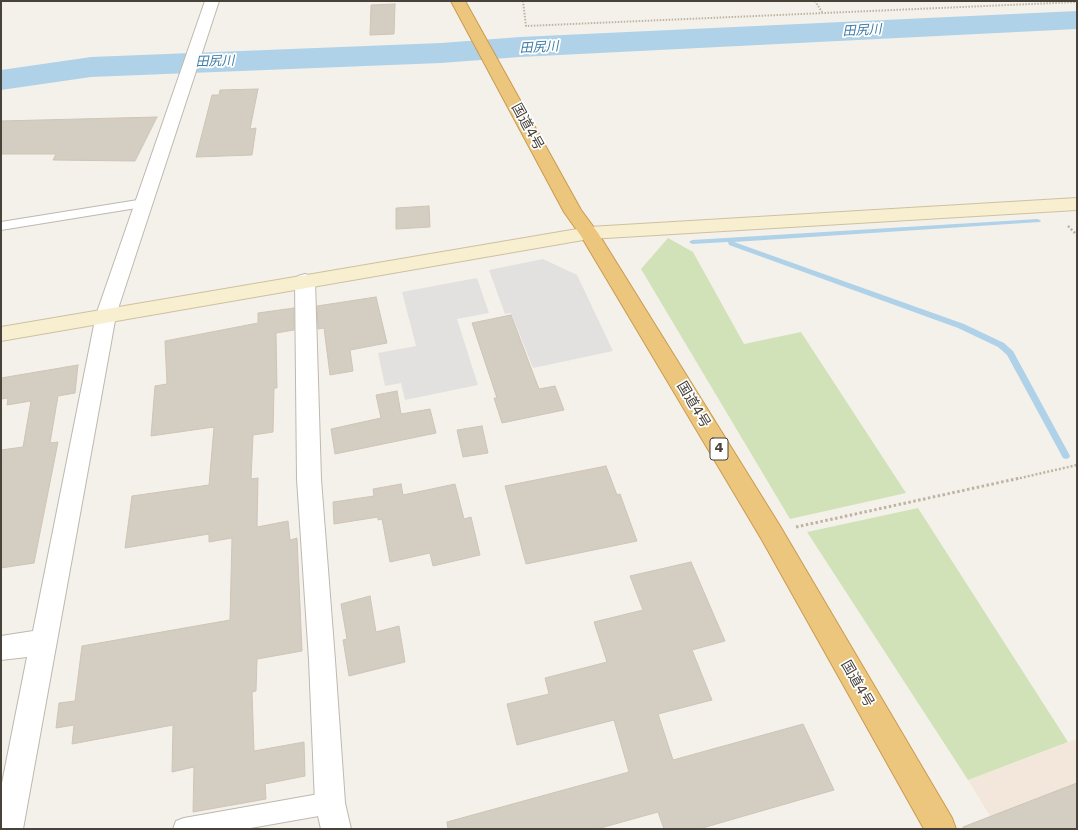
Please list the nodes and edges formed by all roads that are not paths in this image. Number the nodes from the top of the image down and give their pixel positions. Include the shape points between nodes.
1 (212, 1) edge
2 (458, 1) edge
3 (144, 203) junction
4 (1077, 204) edge
5 (1, 226) edge
6 (589, 233) junction
7 (305, 281) junction
8 (106, 315) junction
9 (1, 334) edge
10 (44, 642) junction
11 (1, 648) edge
12 (330, 803) junction
13 (8, 829) edge
14 (184, 829) edge
15 (336, 829) edge
16 (941, 829) edge

1 - 3 street
2 - 6 highway, 国道4号 / 4 via 573,212
3 - 5 lane
3 - 8 street
4 - 6 street
6 - 7 street
6 - 16 highway, 国道4号 / 4 via 771,533
7 - 8 street
7 - 12 street via 308,479
8 - 9 street
8 - 10 street
10 - 11 street
10 - 13 street
12 - 14 lane
12 - 15 street

